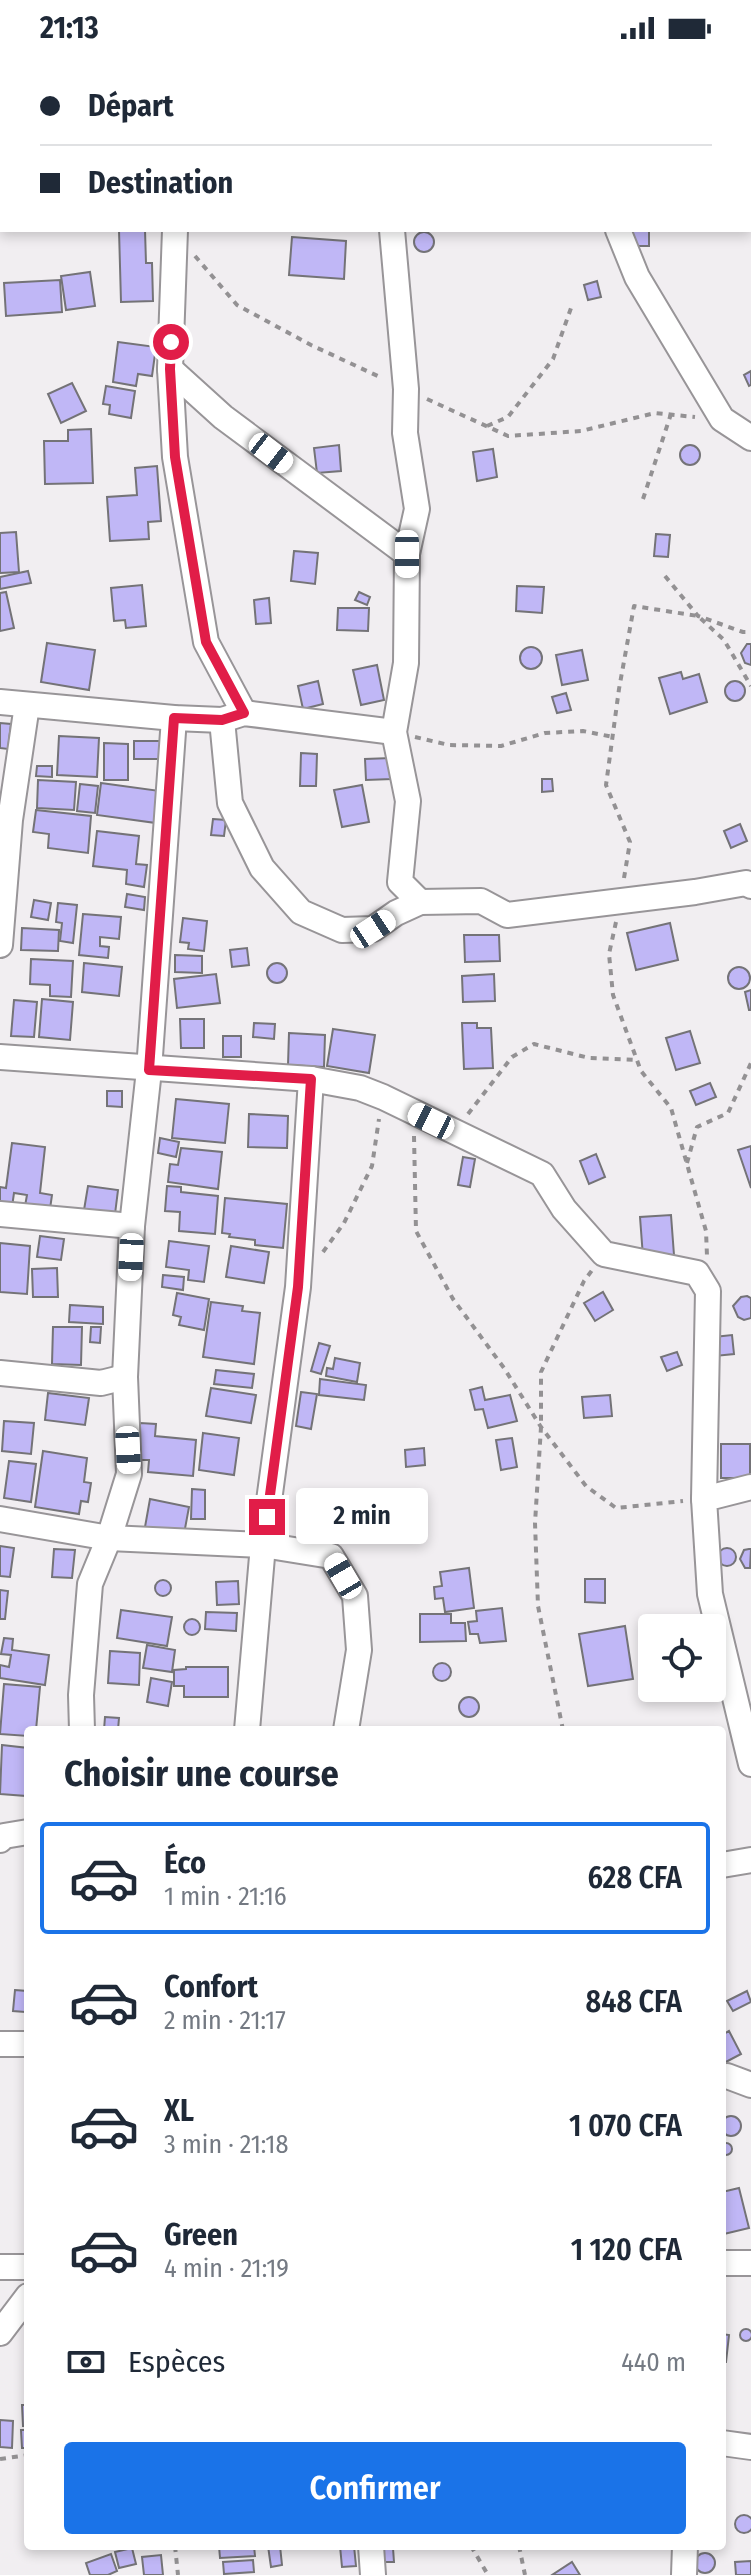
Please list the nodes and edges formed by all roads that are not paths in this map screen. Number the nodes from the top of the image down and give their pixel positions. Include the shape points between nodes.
1 (176, 232) edge
2 (392, 232) edge
3 (619, 232) edge
4 (170, 369) junction
5 (751, 438) edge
6 (407, 554) junction
7 (0, 702) edge
8 (27, 705) junction
9 (233, 716) junction
10 (174, 718) junction
11 (394, 732) junction
12 (4, 863) edge
13 (749, 884) edge
14 (420, 902) junction
15 (0, 945) edge
16 (0, 1057) edge
17 (149, 1070) junction
18 (311, 1079) junction
19 (0, 1214) edge
20 (132, 1226) junction
21 (0, 1373) edge
22 (125, 1377) junction
23 (751, 1487) edge
24 (704, 1499) junction
25 (0, 1519) edge
26 (109, 1538) junction
27 (263, 1545) junction
28 (742, 1696) edge
29 (82, 1726) edge
30 (247, 1726) edge
31 (347, 1726) edge
32 (751, 1764) edge
33 (24, 1833) edge
34 (0, 1840) edge
35 (751, 1860) edge
36 (726, 1864) edge
37 (0, 2044) edge
38 (24, 2044) edge
39 (726, 2076) edge
40 (751, 2085) edge
41 (726, 2263) edge
42 (751, 2263) edge
43 (0, 2267) edge
44 (24, 2267) edge
45 (24, 2301) edge
46 (0, 2333) edge
47 (726, 2444) edge
48 (751, 2447) edge
49 (371, 2550) edge
50 (685, 2550) edge
51 (373, 2575) edge
52 (684, 2575) edge

1 - 4 street
2 - 6 street via 405,433 417,509
3 - 5 street via 637,277 722,419
4 - 6 street via 223,417
4 - 9 street via 175,457 206,642
6 - 11 street via 406,663
7 - 8 street
8 - 10 street
8 - 12 street
9 - 10 street
9 - 11 street via 324,721
9 - 14 street via 230,803 262,868 301,912 342,930 373,929
10 - 17 street
11 - 14 street via 408,801 400,882
12 - 15 street
13 - 14 street via 507,915 481,901
16 - 17 street
17 - 18 street
17 - 20 street
18 - 24 street via 383,1097 542,1174 564,1209 604,1254 697,1273 708,1291
18 - 27 street via 298,1287
19 - 20 street
20 - 22 street
21 - 22 street via 101,1383
22 - 26 street via 129,1474
23 - 24 street
24 - 28 street via 710,1594
25 - 26 street
26 - 27 street
26 - 29 street via 90,1584
27 - 30 street
27 - 31 street via 331,1556 355,1596 359,1650
28 - 32 street
33 - 34 street
35 - 36 street
37 - 38 street
39 - 40 street
41 - 42 street
43 - 44 street
45 - 46 street
47 - 48 street
49 - 51 street
50 - 52 street

